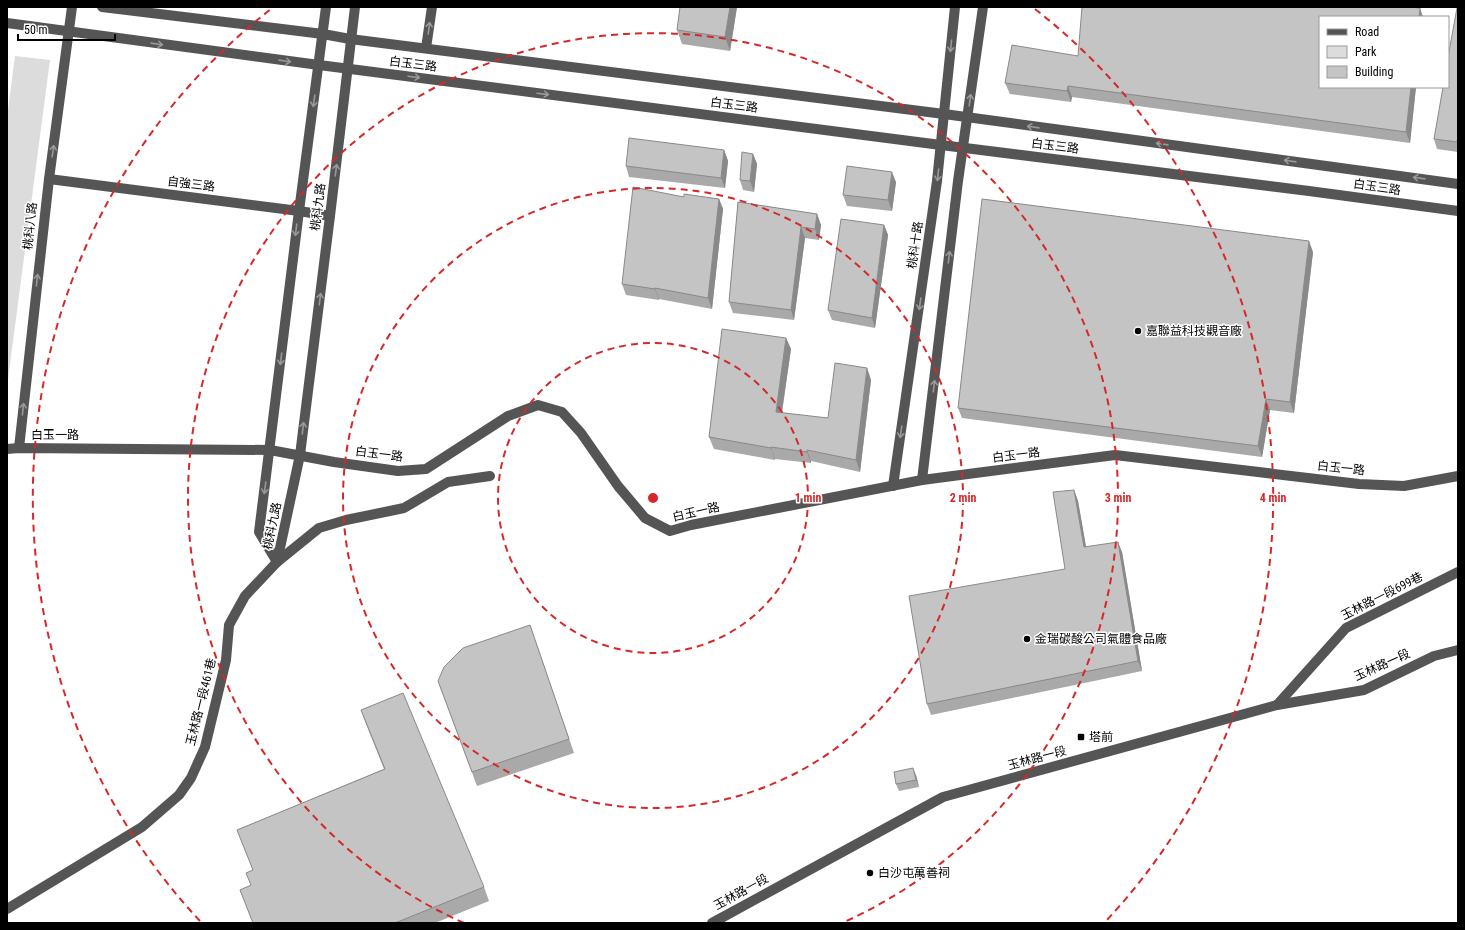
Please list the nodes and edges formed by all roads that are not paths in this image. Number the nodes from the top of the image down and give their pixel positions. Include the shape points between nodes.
1 (72, 7) edge
2 (102, 7) edge
3 (326, 7) edge
4 (355, 7) edge
5 (432, 7) edge
6 (955, 7) edge
7 (983, 7) edge
8 (7, 23) edge
9 (69, 32) junction
10 (323, 34) junction
11 (350, 39) junction
12 (426, 48) junction
13 (319, 65) junction
14 (348, 68) junction
15 (944, 114) junction
16 (967, 118) junction
17 (941, 145) junction
18 (963, 148) junction
19 (49, 179) junction
20 (1458, 184) edge
21 (299, 211) junction
22 (1458, 211) edge
23 (330, 216) junction
24 (19, 448) junction
25 (7, 449) edge
26 (270, 450) junction
27 (300, 455) junction
28 (490, 476) dead end
29 (1458, 476) edge
30 (922, 480) junction
31 (893, 486) junction
32 (277, 562) junction
33 (1458, 572) edge
34 (1458, 650) edge
35 (1277, 705) junction
36 (7, 909) edge
37 (712, 923) edge

1 - 9 street, 桃科八路
2 - 10 street, 白玉三路
3 - 10 street, 桃科九路
4 - 11 street, 桃科九路
12 -> 5 street
6 -> 15 street, 桃科十路
16 -> 7 street
8 - 9 street, 白玉三路
9 -> 13 street, 白玉三路
19 -> 9 street, 桃科八路
10 - 11 street, 白玉三路
10 - 13 street, 桃科九路
11 - 12 street, 白玉三路
11 - 14 street, 桃科九路
12 - 15 street, 白玉三路
13 - 14 street, 白玉三路
13 -> 21 street, 桃科九路
14 -> 17 street, 白玉三路
23 -> 14 street, 桃科九路
15 - 16 street, 白玉三路
15 - 17 street, 桃科十路
16 - 18 street
20 -> 16 street, 白玉三路
17 - 18 street, 白玉三路
17 -> 31 street, 桃科十路 via 938,181
18 - 22 street, 白玉三路
30 -> 18 street
19 - 21 street, 自強三路
24 -> 19 street, 桃科八路
21 - 23 street, 自強三路
21 -> 26 street, 桃科九路
27 -> 23 street, 桃科九路
24 - 25 street, 白玉一路
24 - 26 street, 白玉一路
26 - 27 street, 白玉一路
26 -> 32 street, 桃科九路 via 259,532
27 - 31 street, 白玉一路 via 398,472 426,469 508,416 538,406 562,412 581,433 618,486 645,518 670,531
27 - 32 street, 桃科九路
28 - 32 street, 玉林路一段461巷 via 448,482 404,508 319,528
29 - 30 street, 白玉一路 via 1404,486 1359,484 1115,455
30 - 31 street, 白玉一路
32 - 36 street, 玉林路一段461巷 via 245,596 229,625 226,660 205,747 191,778 179,795 142,827
33 - 35 street, 玉林路一段699巷 via 1346,628
34 - 35 street, 玉林路一段 via 1434,656 1364,690
35 - 37 street, 玉林路一段 via 943,797

